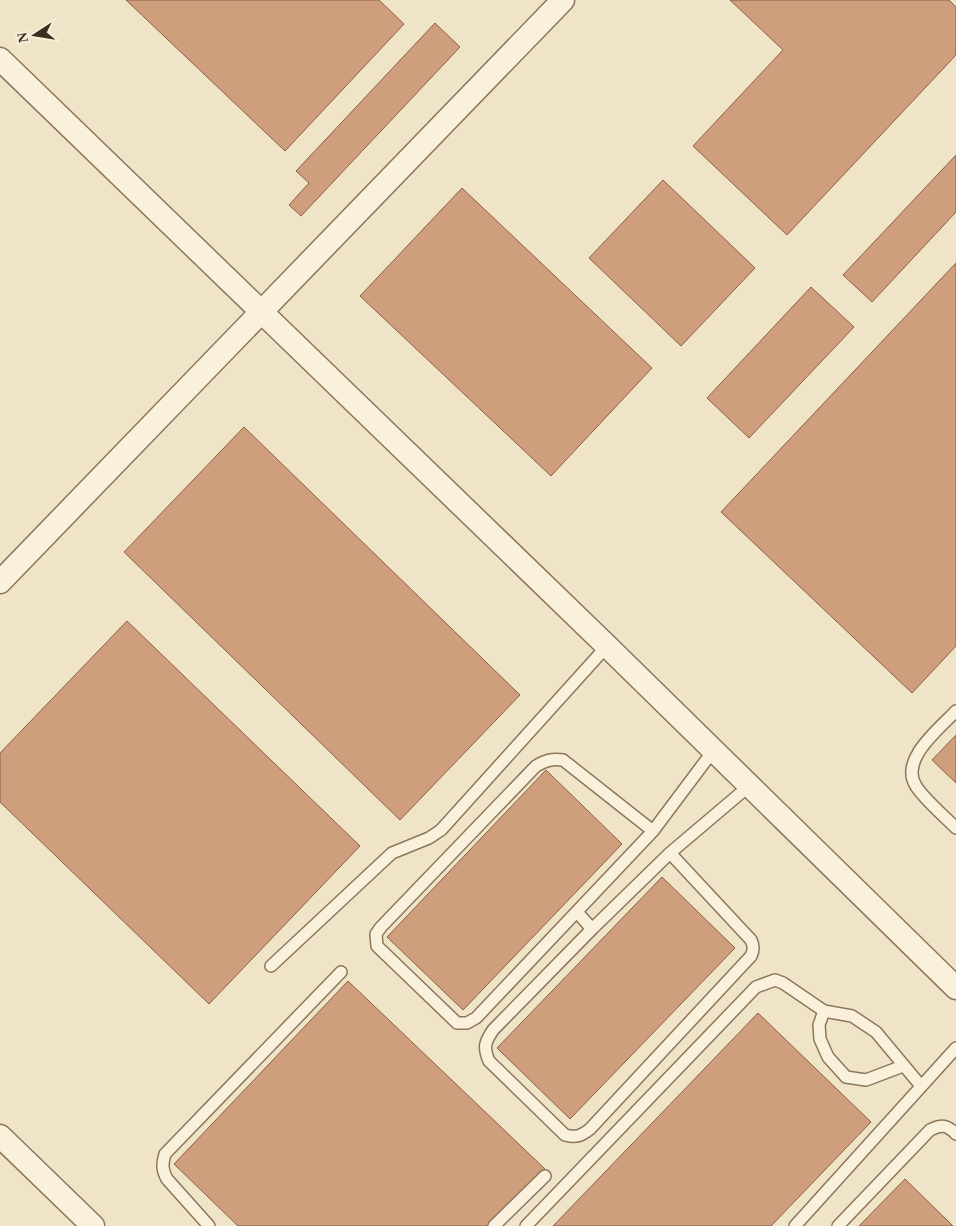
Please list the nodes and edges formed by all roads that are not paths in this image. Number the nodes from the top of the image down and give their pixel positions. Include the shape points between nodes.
1 (563, 0) edge
2 (0, 59) edge
3 (261, 311) junction
4 (0, 582) edge
5 (607, 646) junction
6 (956, 710) edge
7 (713, 751) junction
8 (749, 786) junction
9 (956, 828) edge
10 (653, 831) junction
11 (670, 853) junction
12 (576, 912) junction
13 (592, 929) junction
14 (271, 966) dead end
15 (341, 972) dead end
16 (956, 988) edge
17 (824, 1011) junction
18 (956, 1048) edge
19 (903, 1066) junction
20 (921, 1086) junction
21 (956, 1134) edge
22 (0, 1136) edge
23 (545, 1176) dead end
24 (93, 1226) edge
25 (209, 1226) edge
26 (494, 1226) edge
27 (526, 1226) edge
28 (795, 1226) edge
29 (838, 1226) edge

1 - 3 street
2 - 3 street
3 - 4 street
3 - 5 street
5 - 7 street
5 - 14 lane via 441,830 392,853
6 - 9 lane via 915,757 910,773 916,787
7 - 8 street
7 - 10 lane
8 - 11 lane
8 - 16 street
10 - 12 lane
10 - 12 lane via 563,760 553,758 536,766 381,927 376,934 376,942 379,950 457,1023 467,1023 476,1018
11 - 13 lane
11 - 13 lane via 751,940 753,951 590,1129 574,1138 565,1135 489,1060 485,1052 492,1030
12 - 13 lane
15 - 25 lane via 165,1154 162,1163 167,1179
17 - 19 lane via 852,1016 876,1032
17 - 19 lane via 819,1025 820,1039 828,1057 846,1077 866,1080
17 - 27 lane via 775,980 756,986
18 - 20 lane
19 - 20 lane
20 - 28 lane
21 - 29 lane via 948,1126 930,1130
22 - 24 street
23 - 26 lane

